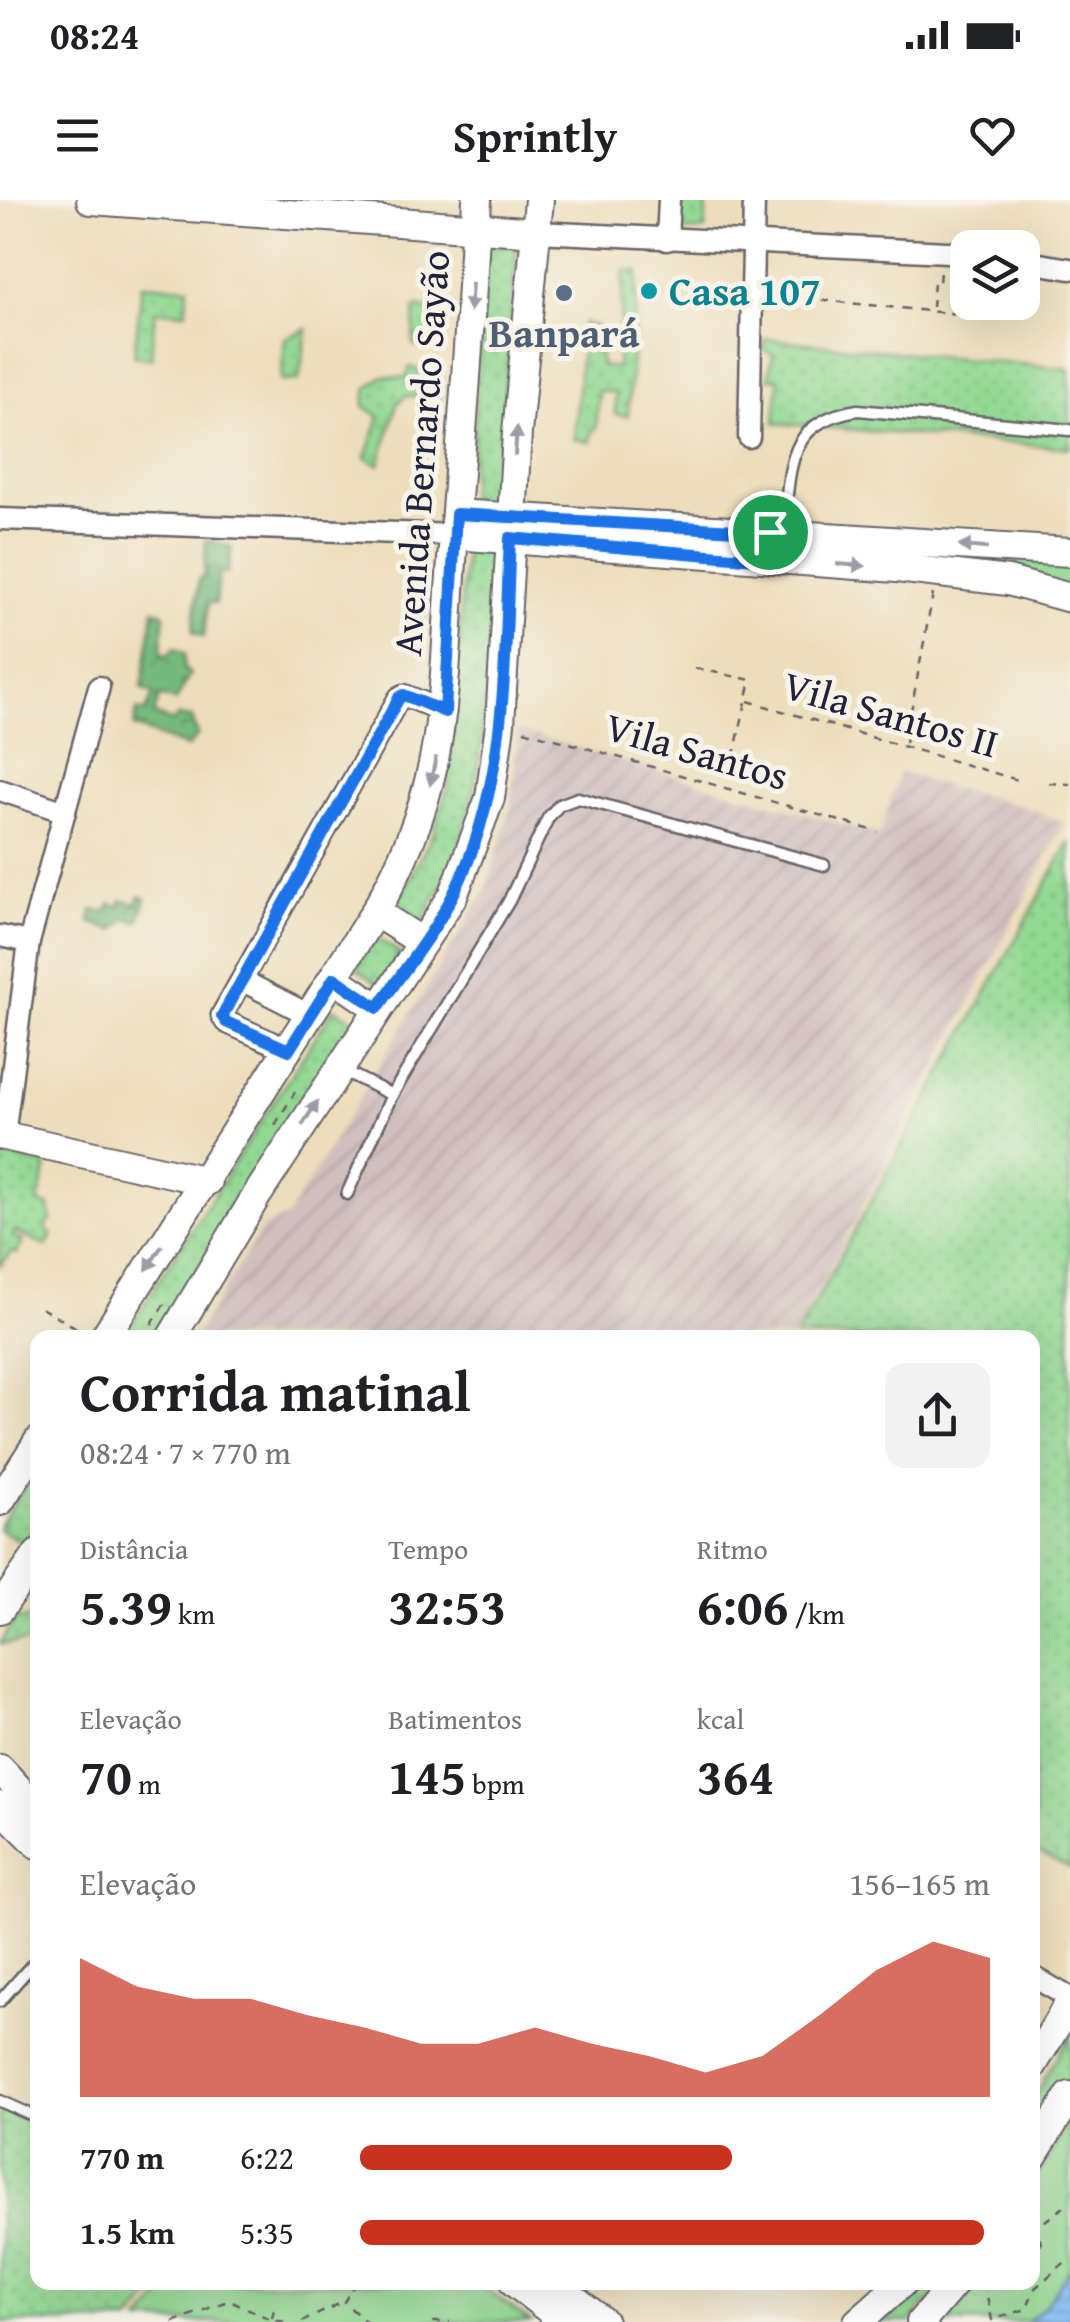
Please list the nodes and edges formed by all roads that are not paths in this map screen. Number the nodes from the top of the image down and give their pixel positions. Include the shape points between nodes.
1 (91, 200) edge
2 (477, 200) edge
3 (540, 200) edge
4 (669, 200) edge
5 (754, 200) edge
6 (475, 228) junction
7 (536, 232) junction
8 (667, 240) junction
9 (754, 246) junction
10 (950, 251) edge
11 (1040, 264) edge
12 (1070, 268) edge
13 (1070, 430) edge
14 (749, 437) dead end
15 (0, 519) edge
16 (455, 525) junction
17 (510, 528) junction
18 (774, 541) junction
19 (1011, 550) junction
20 (1070, 552) edge
21 (1008, 581) junction
22 (1070, 598) edge
23 (99, 687) dead end
24 (445, 712) junction
25 (0, 790) edge
26 (65, 812) junction
27 (824, 866) dead end
28 (375, 912) junction
29 (0, 936) edge
30 (29, 942) junction
31 (422, 942) junction
32 (334, 978) junction
33 (249, 984) dead end
34 (378, 1008) junction
35 (310, 1015) junction
36 (289, 1050) junction
37 (339, 1068) junction
38 (392, 1095) junction
39 (2, 1135) edge
40 (207, 1181) junction
41 (347, 1194) dead end
42 (109, 1330) edge
43 (176, 1330) edge
44 (30, 1454) edge
45 (2, 1495) edge
46 (30, 1574) edge
47 (0, 1609) edge
48 (0, 1769) edge
49 (30, 1801) edge
50 (0, 1806) edge
51 (30, 1836) edge
52 (30, 1967) edge
53 (1040, 1981) edge
54 (0, 2000) edge
55 (1070, 2000) edge
56 (1040, 2052) edge
57 (1070, 2096) edge
58 (0, 2100) edge
59 (30, 2114) edge
60 (1040, 2144) edge
61 (524, 2290) edge
62 (563, 2290) edge
63 (893, 2290) edge
64 (948, 2290) edge
65 (565, 2322) edge
66 (603, 2322) edge
67 (858, 2322) edge
68 (921, 2322) edge

1 - 6 street
2 - 6 street, Avenida Bernardo Sayão
3 - 7 street
4 - 8 street
5 - 9 street
6 - 7 street
6 -> 16 street, Avenida Bernardo Sayão
7 - 8 street
17 -> 7 street
8 - 9 street
9 - 10 street
9 - 14 street
11 - 12 street
13 - 18 lane via 858,410 828,414 807,429 794,454
15 - 16 street
16 - 17 street
16 - 24 street, Avenida Bernardo Sayão
17 - 18 street
17 - 31 street via 490,798 453,896
19 -> 18 street
18 -> 21 street
19 - 20 street
19 - 21 street
21 - 22 street
23 - 26 street
24 -> 28 street, Avenida Bernardo Sayão via 426,806
24 - 36 street via 399,698 222,1016
25 - 26 street
26 - 30 street
27 - 38 lane via 578,798 559,805
28 - 31 street
28 - 32 street, Avenida Bernardo Sayão
29 - 30 street
30 - 39 street
31 - 34 street
32 - 34 street
32 - 35 street, Avenida Bernardo Sayão
33 - 35 street
34 - 37 street
35 - 36 street, Avenida Bernardo Sayão
36 - 40 street, Avenida Bernardo Sayão
37 - 38 lane
43 -> 37 street
38 - 41 lane
39 - 40 street
40 -> 42 street, Avenida Bernardo Sayão
44 - 45 street
46 - 47 street
48 - 49 street
50 - 51 street
52 - 54 lane
53 - 55 street
55 - 56 street
57 - 60 street
58 - 59 lane
61 - 65 street
62 - 66 street
63 - 67 street
64 - 68 street

